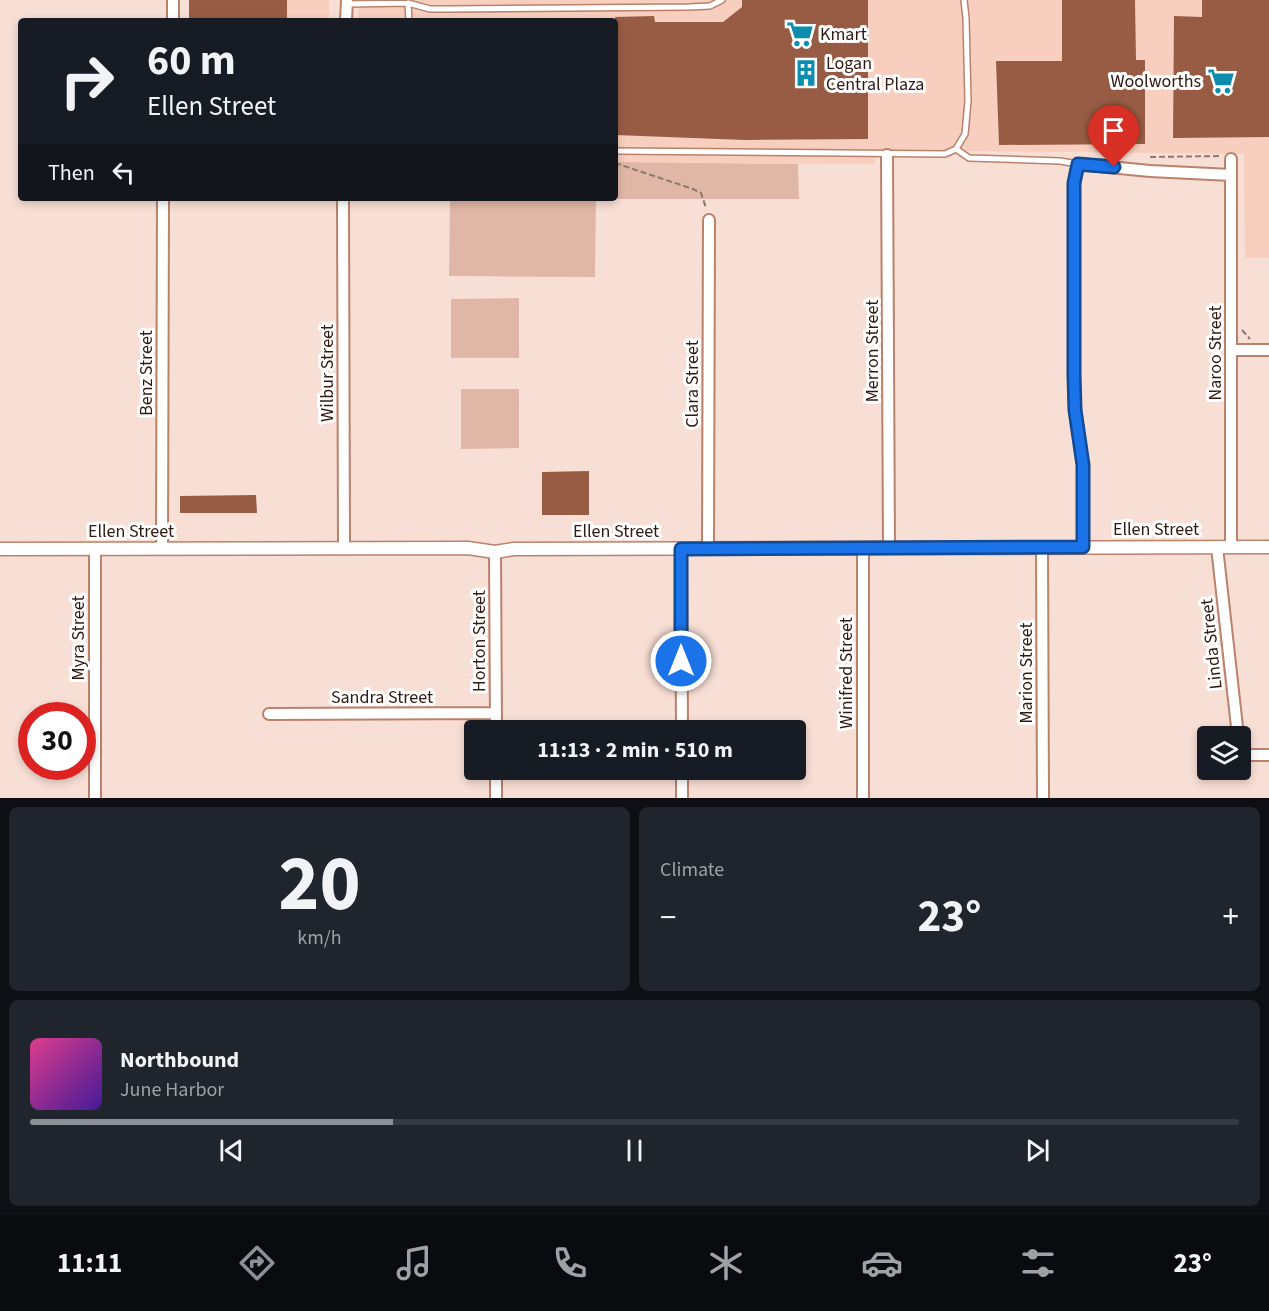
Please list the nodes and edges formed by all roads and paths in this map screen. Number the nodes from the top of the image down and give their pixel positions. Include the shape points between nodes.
1 (173, 0) edge
2 (722, 0) edge
3 (964, 0) edge
4 (347, 2) edge
5 (408, 3) junction
6 (173, 18) edge
7 (346, 18) edge
8 (409, 18) edge
9 (956, 149) junction
10 (618, 151) edge
11 (887, 155) junction
12 (1231, 159) dead end
13 (618, 164) edge
14 (1078, 164) junction
15 (1231, 175) junction
16 (163, 201) edge
17 (343, 201) edge
18 (709, 220) joint
19 (1231, 350) junction
20 (1269, 350) edge
21 (1083, 547) junction
22 (1217, 547) junction
23 (1231, 547) junction
24 (1269, 547) edge
25 (344, 548) junction
26 (708, 548) junction
27 (889, 548) junction
28 (1042, 548) junction
29 (0, 549) edge
30 (95, 549) junction
31 (162, 549) junction
32 (681, 549) junction
33 (862, 549) junction
34 (495, 552) junction
35 (495, 713) junction
36 (269, 714) dead end
37 (495, 720) edge
38 (682, 720) edge
39 (1237, 726) edge
40 (1251, 755) edge
41 (1269, 755) edge
42 (496, 780) edge
43 (682, 780) edge
44 (682, 797) edge
45 (95, 798) edge
46 (496, 798) edge
47 (863, 798) edge
48 (1043, 798) edge

1 - 6 street
2 - 5 lane via 710,6 689,7 430,9
3 - 9 lane via 968,101 965,134
4 - 5 lane
4 - 7 street
5 - 8 lane
9 - 11 lane via 945,154
9 - 14 lane via 969,158
10 - 11 lane
11 - 27 street, Merron Street
12 - 15 street, Naroo Street
13 - 18 path via 693,189 704,199
14 - 15 street
14 - 21 street via 1074,183 1074,375 1083,465
15 - 19 street, Naroo Street
16 - 31 street, Benz Street
17 - 25 street, Wilbur Street
18 - 26 street, Clara Street
19 - 20 street
19 - 23 street, Naroo Street
21 - 22 street, Ellen Street
21 - 28 street, Ellen Street
22 - 23 street, Ellen Street
22 - 39 street, Linda Street
23 - 24 street, Ellen Street
25 - 31 street, Ellen Street
25 - 34 street, Ellen Street
26 - 32 street, Ellen Street
26 - 33 street, Ellen Street
27 - 28 street, Ellen Street
27 - 33 street, Ellen Street
28 - 48 street, Marion Street
29 - 30 street, Ellen Street
30 - 31 street, Ellen Street
30 - 45 street, Myra Street
32 - 34 street, Ellen Street
32 - 38 street
33 - 47 street, Winifred Street
34 - 35 street, Horton Street
35 - 36 street, Sandra Street
35 - 37 street, Horton Street
40 - 41 street
42 - 46 street
43 - 44 street

